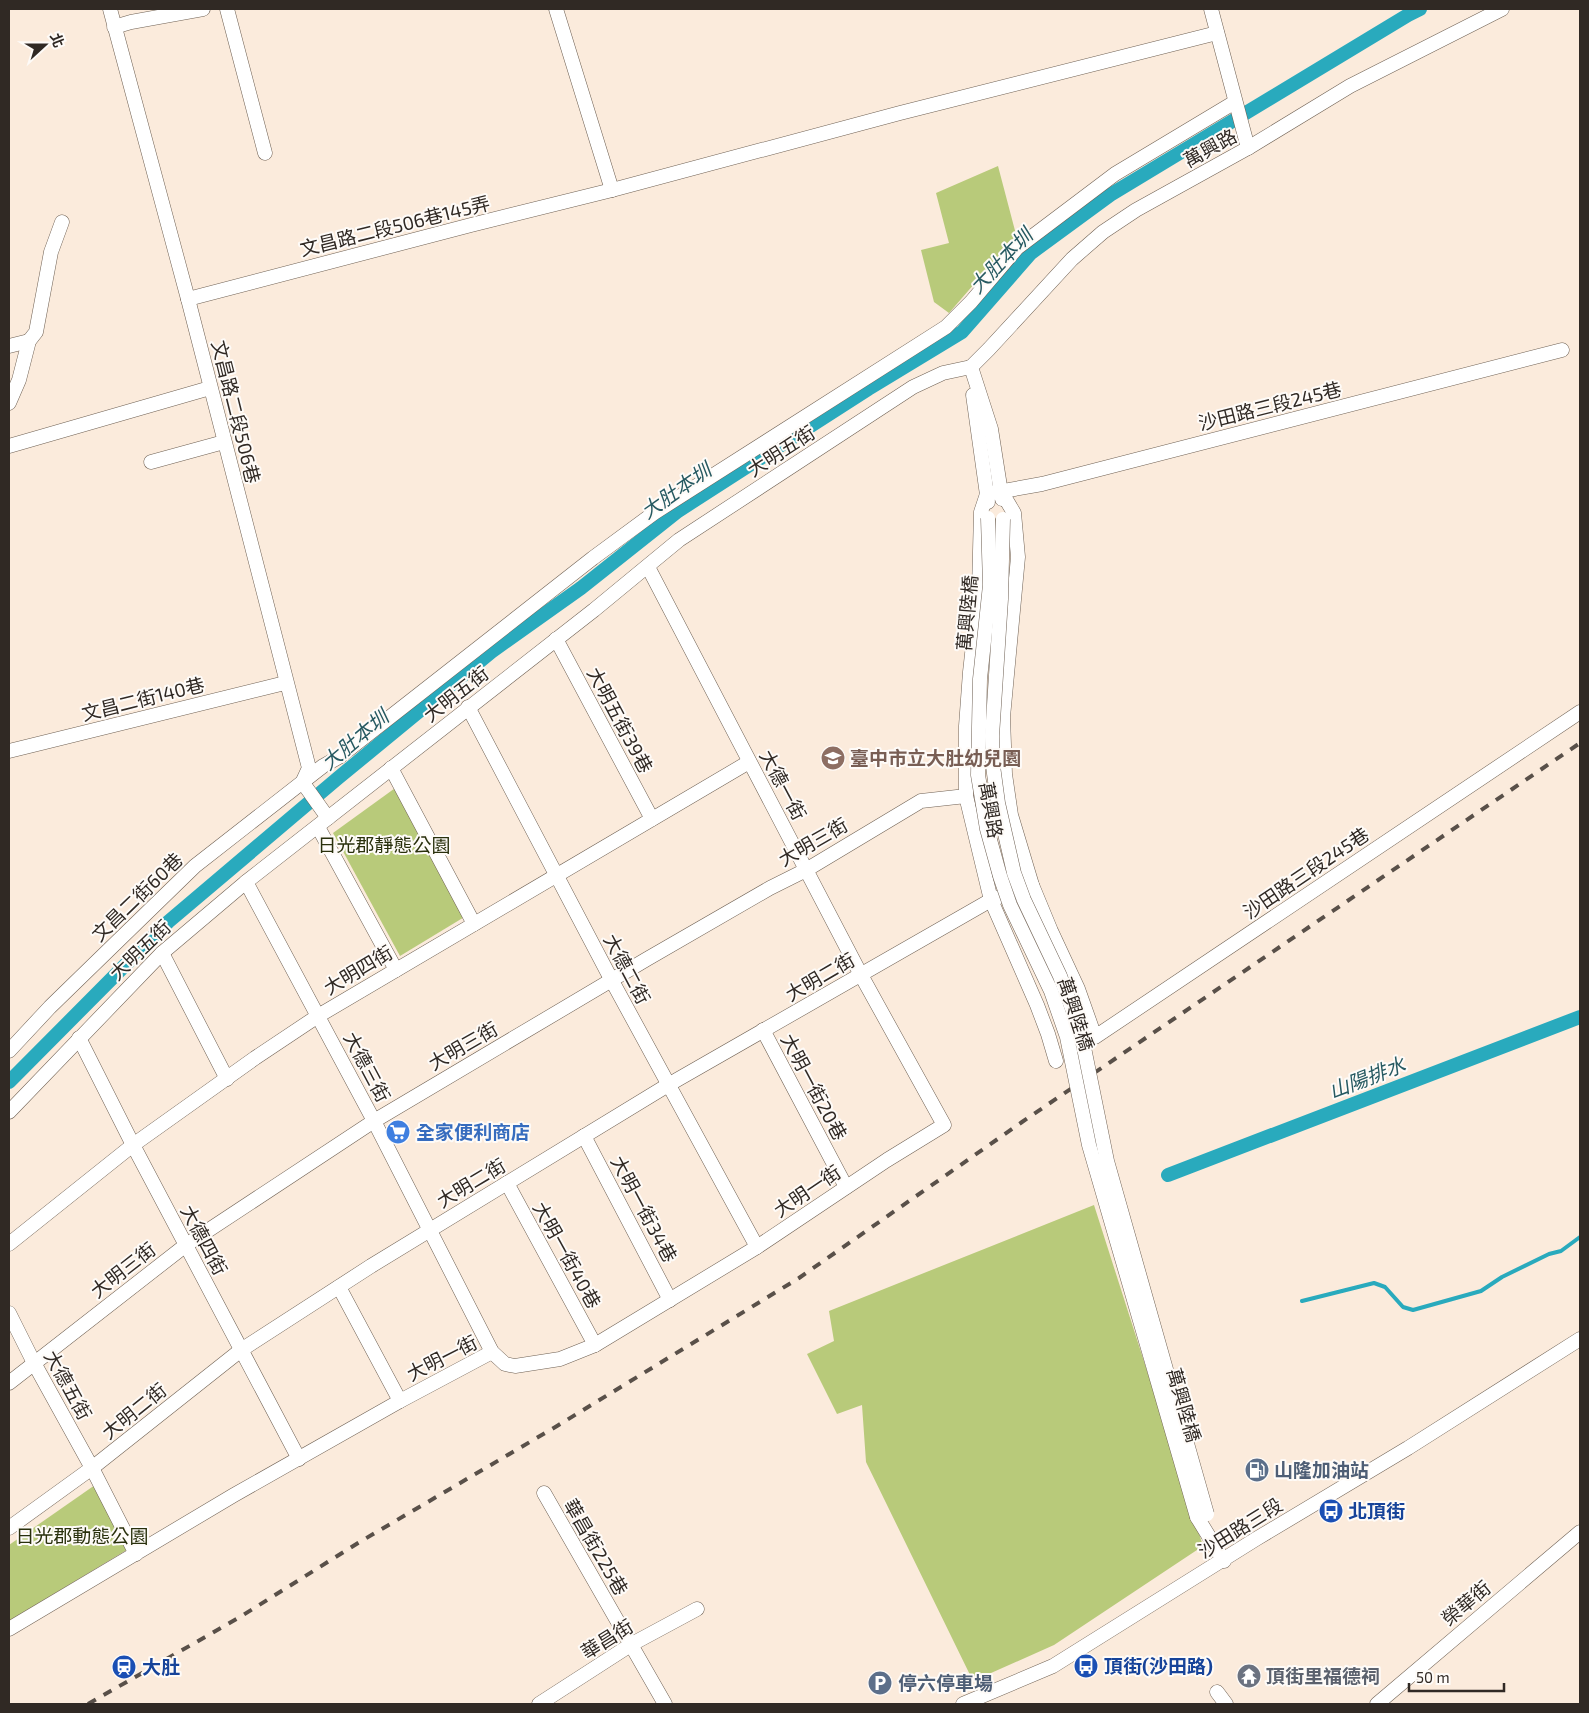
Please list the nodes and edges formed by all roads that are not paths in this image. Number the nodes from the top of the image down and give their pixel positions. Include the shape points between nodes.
1 (110, 9) edge
2 (203, 9) edge
3 (227, 9) edge
4 (556, 9) edge
5 (1211, 9) edge
6 (1502, 9) edge
7 (133, 16) edge
8 (114, 27) junction
9 (1217, 33) junction
10 (1235, 102) junction
11 (1248, 148) junction
12 (265, 153) dead end
13 (612, 190) junction
14 (62, 222) dead end
15 (188, 299) junction
16 (29, 341) junction
17 (9, 346) edge
18 (1562, 350) dead end
19 (971, 366) junction
20 (210, 388) junction
21 (9, 403) edge
22 (224, 442) junction
23 (9, 446) edge
24 (151, 462) dead end
25 (994, 492) junction
26 (988, 518) joint
27 (1003, 519) joint
28 (648, 567) junction
29 (556, 639) junction
30 (286, 683) junction
31 (468, 707) junction
32 (1580, 712) edge
33 (9, 752) edge
34 (749, 762) junction
35 (391, 768) junction
36 (302, 783) junction
37 (966, 796) junction
38 (652, 819) junction
39 (323, 822) junction
40 (806, 870) junction
41 (557, 876) junction
42 (246, 882) junction
43 (1032, 885) junction
44 (991, 900) junction
45 (474, 924) junction
46 (162, 953) junction
47 (396, 970) junction
48 (861, 975) junction
49 (611, 979) junction
50 (1078, 989) junction
51 (1038, 1005) junction
52 (318, 1016) junction
53 (763, 1030) junction
54 (79, 1038) junction
55 (9, 1050) edge
56 (1056, 1061) dead end
57 (227, 1079) junction
58 (668, 1085) junction
59 (9, 1112) edge
60 (374, 1121) junction
61 (944, 1125) joint
62 (584, 1136) junction
63 (133, 1145) junction
64 (507, 1183) junction
65 (846, 1187) junction
66 (429, 1229) junction
67 (9, 1244) edge
68 (186, 1245) junction
69 (757, 1247) junction
70 (340, 1286) junction
71 (670, 1300) junction
72 (9, 1313) edge
73 (1580, 1339) edge
74 (595, 1345) junction
75 (241, 1350) junction
76 (492, 1352) junction
77 (34, 1363) junction
78 (9, 1383) edge
79 (400, 1401) junction
80 (299, 1459) junction
81 (92, 1468) junction
82 (544, 1493) dead end
83 (1202, 1516) junction
84 (11, 1521) edge
85 (1580, 1532) edge
86 (136, 1554) junction
87 (1224, 1560) junction
88 (697, 1609) dead end
89 (9, 1629) edge
90 (632, 1644) junction
91 (1217, 1692) dead end
92 (539, 1704) edge
93 (665, 1704) edge
94 (963, 1704) edge
95 (1226, 1704) edge
96 (1377, 1704) edge

1 - 8 street, 文昌路二段506巷
2 - 7 street
3 - 12 street
4 - 13 street
5 - 9 street
6 - 11 street, 萬興路 via 1350,86
7 - 8 street
8 - 15 street, 文昌路二段506巷
9 - 10 street
9 - 13 street, 文昌路二段506巷145弄 via 910,110
10 - 11 street
10 - 36 street, 文昌二街60巷 via 1115,174 1017,248 946,327 654,513
11 - 19 street, 萬興路 via 1103,232 1072,259
13 - 15 street, 文昌路二段506巷145弄
14 - 16 street via 51,252 36,332
15 - 20 street, 文昌路二段506巷
16 - 17 street
16 - 21 street
18 - 25 street, 沙田路三段245巷 via 1042,484
19 - 25 street, 萬興路 via 977,431
19 - 28 street, 大明五街 via 943,373 913,387 679,540
20 - 22 street, 文昌路二段506巷
20 - 23 street
22 - 24 street
22 - 30 street, 文昌路二段506巷
25 - 26 street, 萬興路
25 - 27 street, 萬興路
25 - 37 street, 萬興路 via 981,512 979,591 966,726
25 - 43 street, 萬興路 via 1014,513 1018,557 1003,717 1005,774 1011,815
26 - 83 street, 萬興陸橋, bridge via 990,585 980,679 978,775 987,829 1010,905 1051,991 1067,1037 1089,1145
27 - 83 street, 萬興陸橋, bridge via 992,736 998,804 1024,900 1060,976 1081,1033 1107,1161
28 - 29 street, 大明五街
28 - 34 street, 大德一街
29 - 31 street, 大明五街
29 - 38 street, 大明五街39巷
30 - 33 street, 文昌二街140巷
30 - 36 street, 文昌路二段506巷 via 308,768
31 - 35 street, 大明五街
31 - 41 street, 大德二街
32 - 50 street, 沙田路三段245巷 via 1095,1037
34 - 38 street, 大明四街
34 - 40 street, 大德一街
35 - 39 street, 大明五街
35 - 45 street
36 - 39 street
36 - 55 street, 文昌二街60巷 via 195,866
37 - 40 street, 大明三街 via 921,801
37 - 44 street, 萬興路
38 - 41 street, 大明四街
39 - 42 street, 大明五街
39 - 47 street
40 - 48 street, 大德一街
40 - 49 street, 大明三街
41 - 45 street, 大明四街
41 - 49 street, 大德二街
42 - 46 street, 大明五街
42 - 52 street, 大德三街
43 - 44 street, 大明二街
43 - 50 street, 萬興路
44 - 48 street, 大明二街
44 - 51 street, 萬興路
45 - 47 street, 大明四街
46 - 54 street, 大明五街
46 - 57 street
47 - 52 street, 大明四街
48 - 53 street, 大明二街
48 - 61 street, 大德一街
49 - 58 street, 大德二街
49 - 60 street, 大明三街
50 - 51 street
51 - 56 street, 萬興路
52 - 57 street, 大明四街
52 - 60 street, 大德三街
53 - 58 street, 大明二街
53 - 65 street, 大明一街20巷
54 - 59 street, 大明五街
54 - 63 street, 大德四街
57 - 63 street, 大明四街
58 - 62 street, 大明二街
58 - 69 street, 大德二街
60 - 66 street, 大德三街
60 - 68 street, 大明三街
61 - 65 street, 大明一街
62 - 64 street, 大明二街
62 - 71 street, 大明一街34巷
63 - 67 street, 大明四街
63 - 68 street, 大德四街
64 - 66 street, 大明二街
64 - 74 street, 大明一街40巷
65 - 69 street, 大明一街
66 - 70 street, 大明二街
66 - 76 street, 大德三街
68 - 75 street, 大德四街
68 - 77 street, 大明三街
69 - 71 street, 大明一街
70 - 75 street, 大明二街
70 - 79 street
71 - 74 street, 大明一街
72 - 77 street, 大德五街
73 - 87 street, 沙田路三段
74 - 76 street, 大明一街 via 560,1359 515,1366 505,1364
75 - 80 street, 大德四街
75 - 81 street, 大明二街
76 - 79 street, 大明一街
77 - 78 street, 大明三街
77 - 81 street, 大德五街
79 - 80 street, 大明一街
80 - 86 street, 大明一街
81 - 84 street, 大明二街
81 - 86 street, 大德五街
82 - 90 street, 華昌街225巷
83 - 87 street
85 - 96 street, 榮華街
86 - 89 street, 大明一街
87 - 94 street, 沙田路三段 via 1053,1666
88 - 90 street, 華昌街
90 - 92 street, 華昌街
90 - 93 street, 華昌街225巷
91 - 95 street

